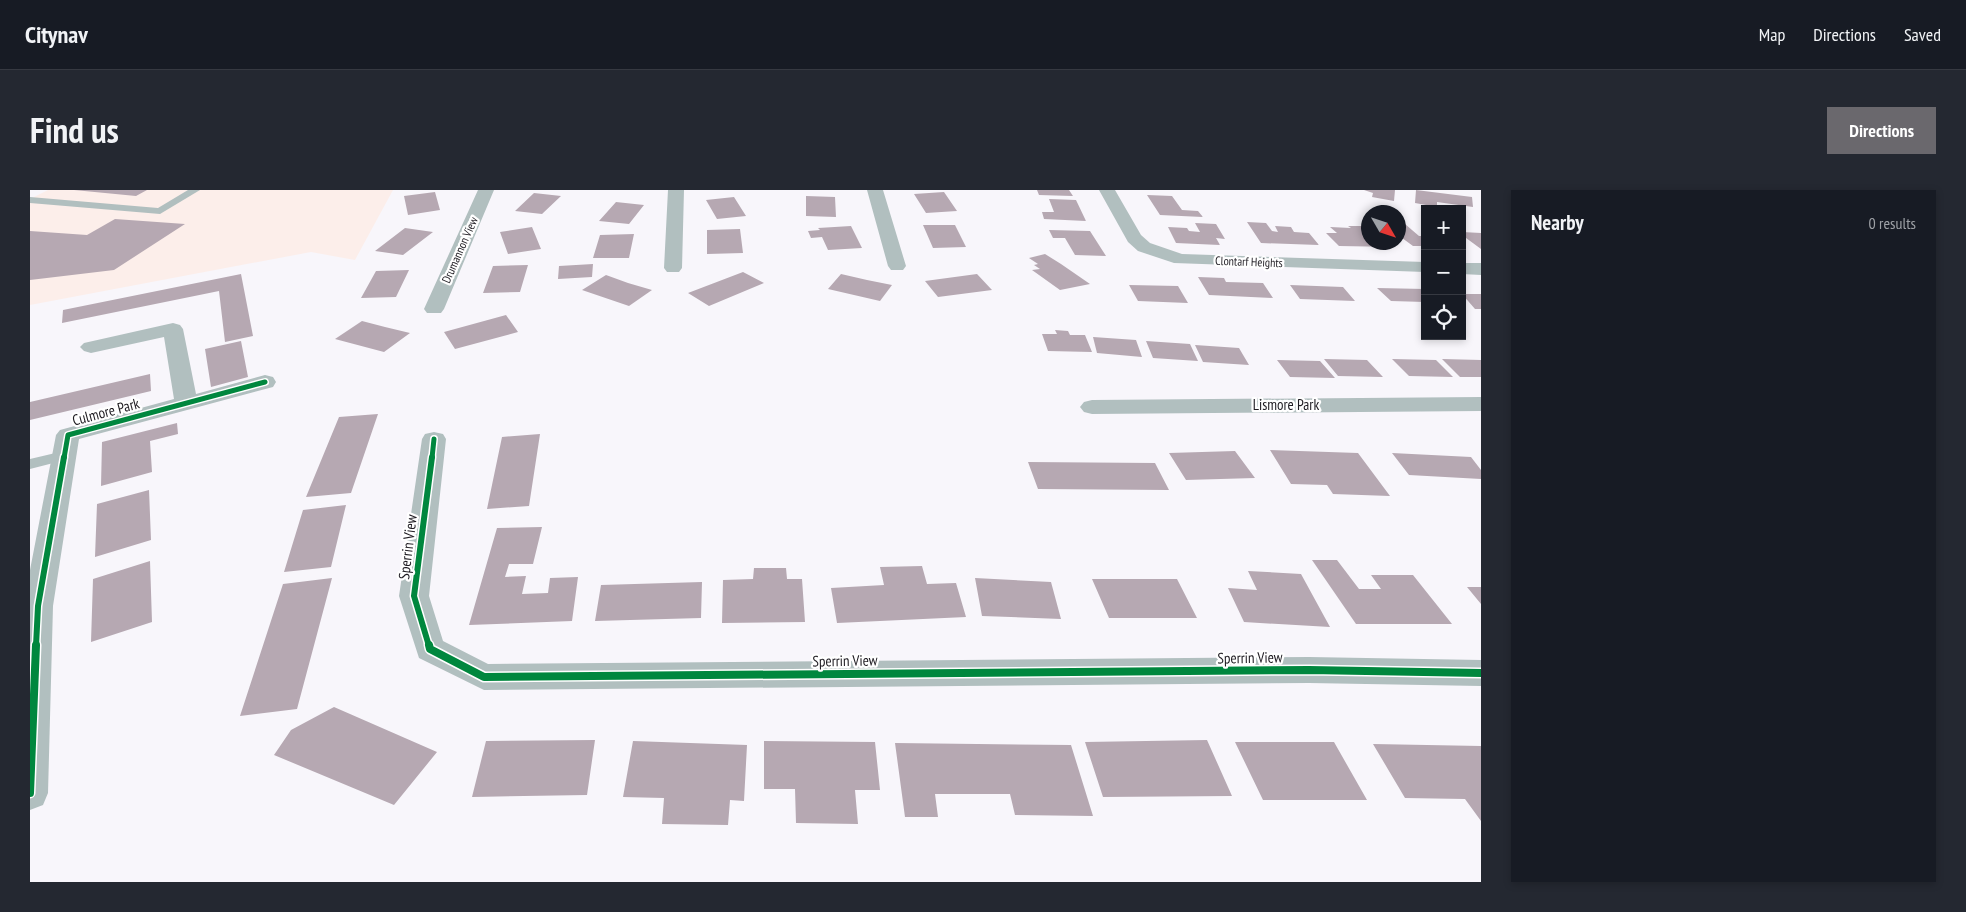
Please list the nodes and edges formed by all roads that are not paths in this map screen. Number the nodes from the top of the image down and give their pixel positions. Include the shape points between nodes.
1 (195, 190) edge
2 (486, 190) edge
3 (676, 190) edge
4 (875, 190) edge
5 (1107, 190) edge
6 (30, 200) edge
7 (897, 266) dead end
8 (1421, 267) edge
9 (672, 268) dead end
10 (1466, 268) edge
11 (1481, 268) edge
12 (434, 309) dead end
13 (91, 347) dead end
14 (265, 382) dead end
15 (186, 404) junction
16 (1481, 404) edge
17 (1092, 407) dead end
18 (434, 438) dead end
19 (64, 456) junction
20 (30, 464) edge
21 (1481, 673) edge
22 (30, 772) edge

1 - 6 lane via 160,211
2 - 12 street, Drumannon View
3 - 9 street
4 - 7 street
5 - 8 street, Clontarf Heights via 1134,238 1144,247 1180,259
10 - 11 street
13 - 15 street via 173,329
14 - 15 street, Culmore Park
15 - 19 street, Culmore Park via 68,436
16 - 17 street, Lismore Park
18 - 21 street, Sperrin View via 414,596 430,649 484,677 1309,670
19 - 20 lane
19 - 22 street, Culmore Park via 38,606

